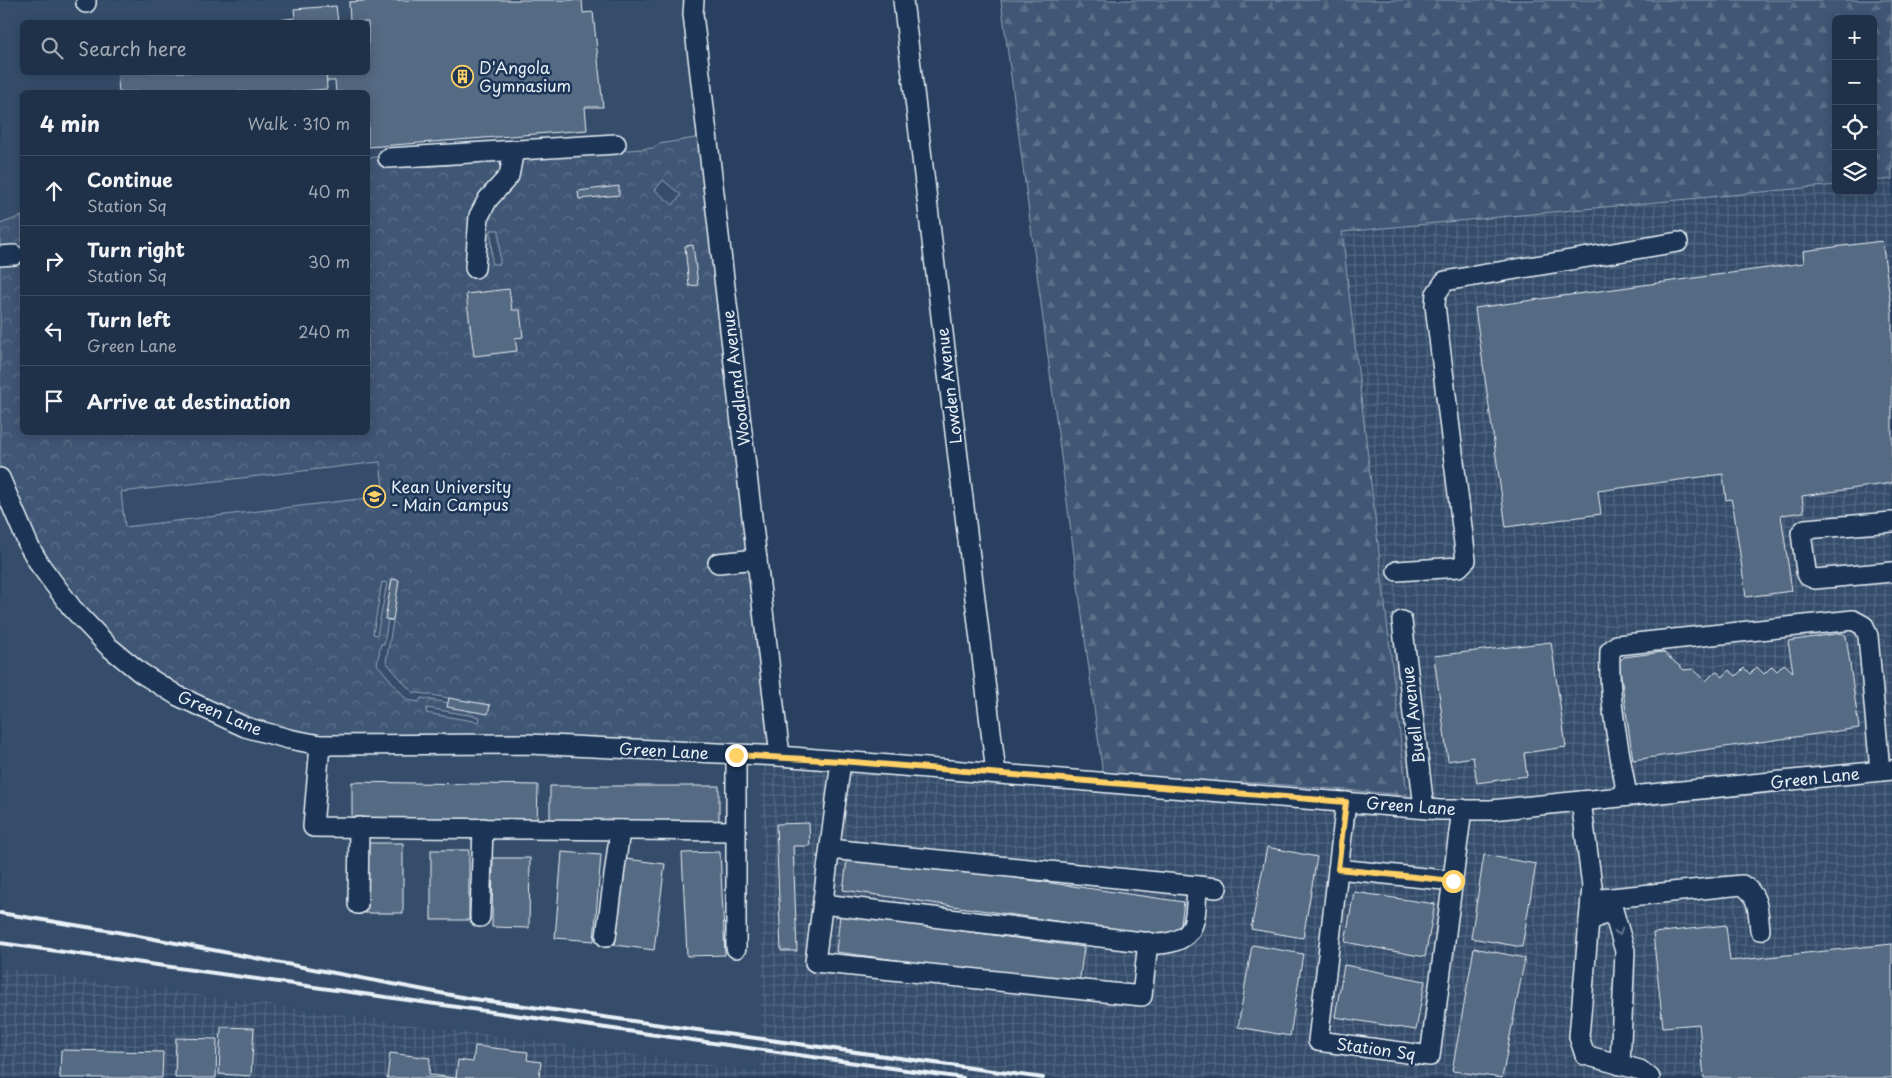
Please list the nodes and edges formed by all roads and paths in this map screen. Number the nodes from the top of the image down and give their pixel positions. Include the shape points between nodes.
1 (694, 0) edge
2 (903, 0) edge
3 (616, 144) dead end
4 (514, 150) junction
5 (388, 158) dead end
6 (1678, 242) dead end
7 (475, 268) dead end
8 (0, 478) edge
9 (1892, 522) edge
10 (757, 559) junction
11 (718, 564) dead end
12 (1397, 571) dead end
13 (1892, 572) edge
14 (1402, 621) dead end
15 (320, 745) junction
16 (736, 755) junction
17 (780, 756) junction
18 (841, 761) junction
19 (1886, 771) edge
20 (996, 773) junction
21 (1627, 796) junction
22 (1581, 801) junction
23 (1346, 802) junction
24 (1424, 808) junction
25 (1462, 809) junction
26 (359, 827) junction
27 (483, 828) junction
28 (620, 830) junction
29 (735, 831) junction
30 (830, 849) junction
31 (1338, 869) junction
32 (1453, 881) junction
33 (1197, 886) junction
34 (1217, 888) dead end
35 (1591, 900) junction
36 (358, 904) dead end
37 (823, 904) junction
38 (480, 917) dead end
39 (1589, 921) junction
40 (1760, 930) dead end
41 (606, 937) dead end
42 (1148, 942) junction
43 (736, 948) dead end
44 (1620, 1065) junction
45 (1650, 1078) edge

1 - 10 street, Woodland Avenue via 693,14
2 - 20 street, Lowden Avenue
3 - 4 street
4 - 5 street
4 - 7 street via 509,176 488,199 479,216
6 - 12 street via 1445,281 1436,294 1435,305 1466,560 1459,567
8 - 15 street, Green Lane via 28,546 40,565 72,608 109,647 141,673 209,712 253,729
9 - 13 street via 1805,529 1801,533 1808,576
10 - 11 street
10 - 17 street, Woodland Avenue
14 - 24 street, Buell Avenue
15 - 16 street, Green Lane via 529,744
15 - 26 street via 313,827
16 - 17 street, Green Lane
16 - 29 street
17 - 18 street, Green Lane
18 - 20 street, Green Lane
18 - 30 street
19 - 21 street, Green Lane
19 - 21 street via 1868,636 1864,626 1853,620 1616,644 1610,651 1609,664
20 - 23 street, Green Lane
21 - 22 street, Green Lane
22 - 25 street, Green Lane via 1491,810
22 - 35 street
23 - 24 street, Green Lane
23 - 31 street, Station Sq
24 - 25 street, Green Lane
25 - 32 street, Station Sq
26 - 27 street
26 - 36 street
27 - 28 street
27 - 38 street
28 - 29 street
28 - 41 street
29 - 43 street
30 - 33 street
30 - 37 street
31 - 32 street
31 - 32 street, Station Sq via 1318,1041 1430,1056
33 - 34 street
33 - 42 street via 1195,920 1188,934 1175,943
35 - 39 street
35 - 40 street via 1742,885 1757,899
37 - 42 street
37 - 42 street via 815,962 1142,996
39 - 44 street via 1579,1037 1585,1055
39 -> 44 street via 1613,910 1625,951
44 - 45 street via 1640,1070

